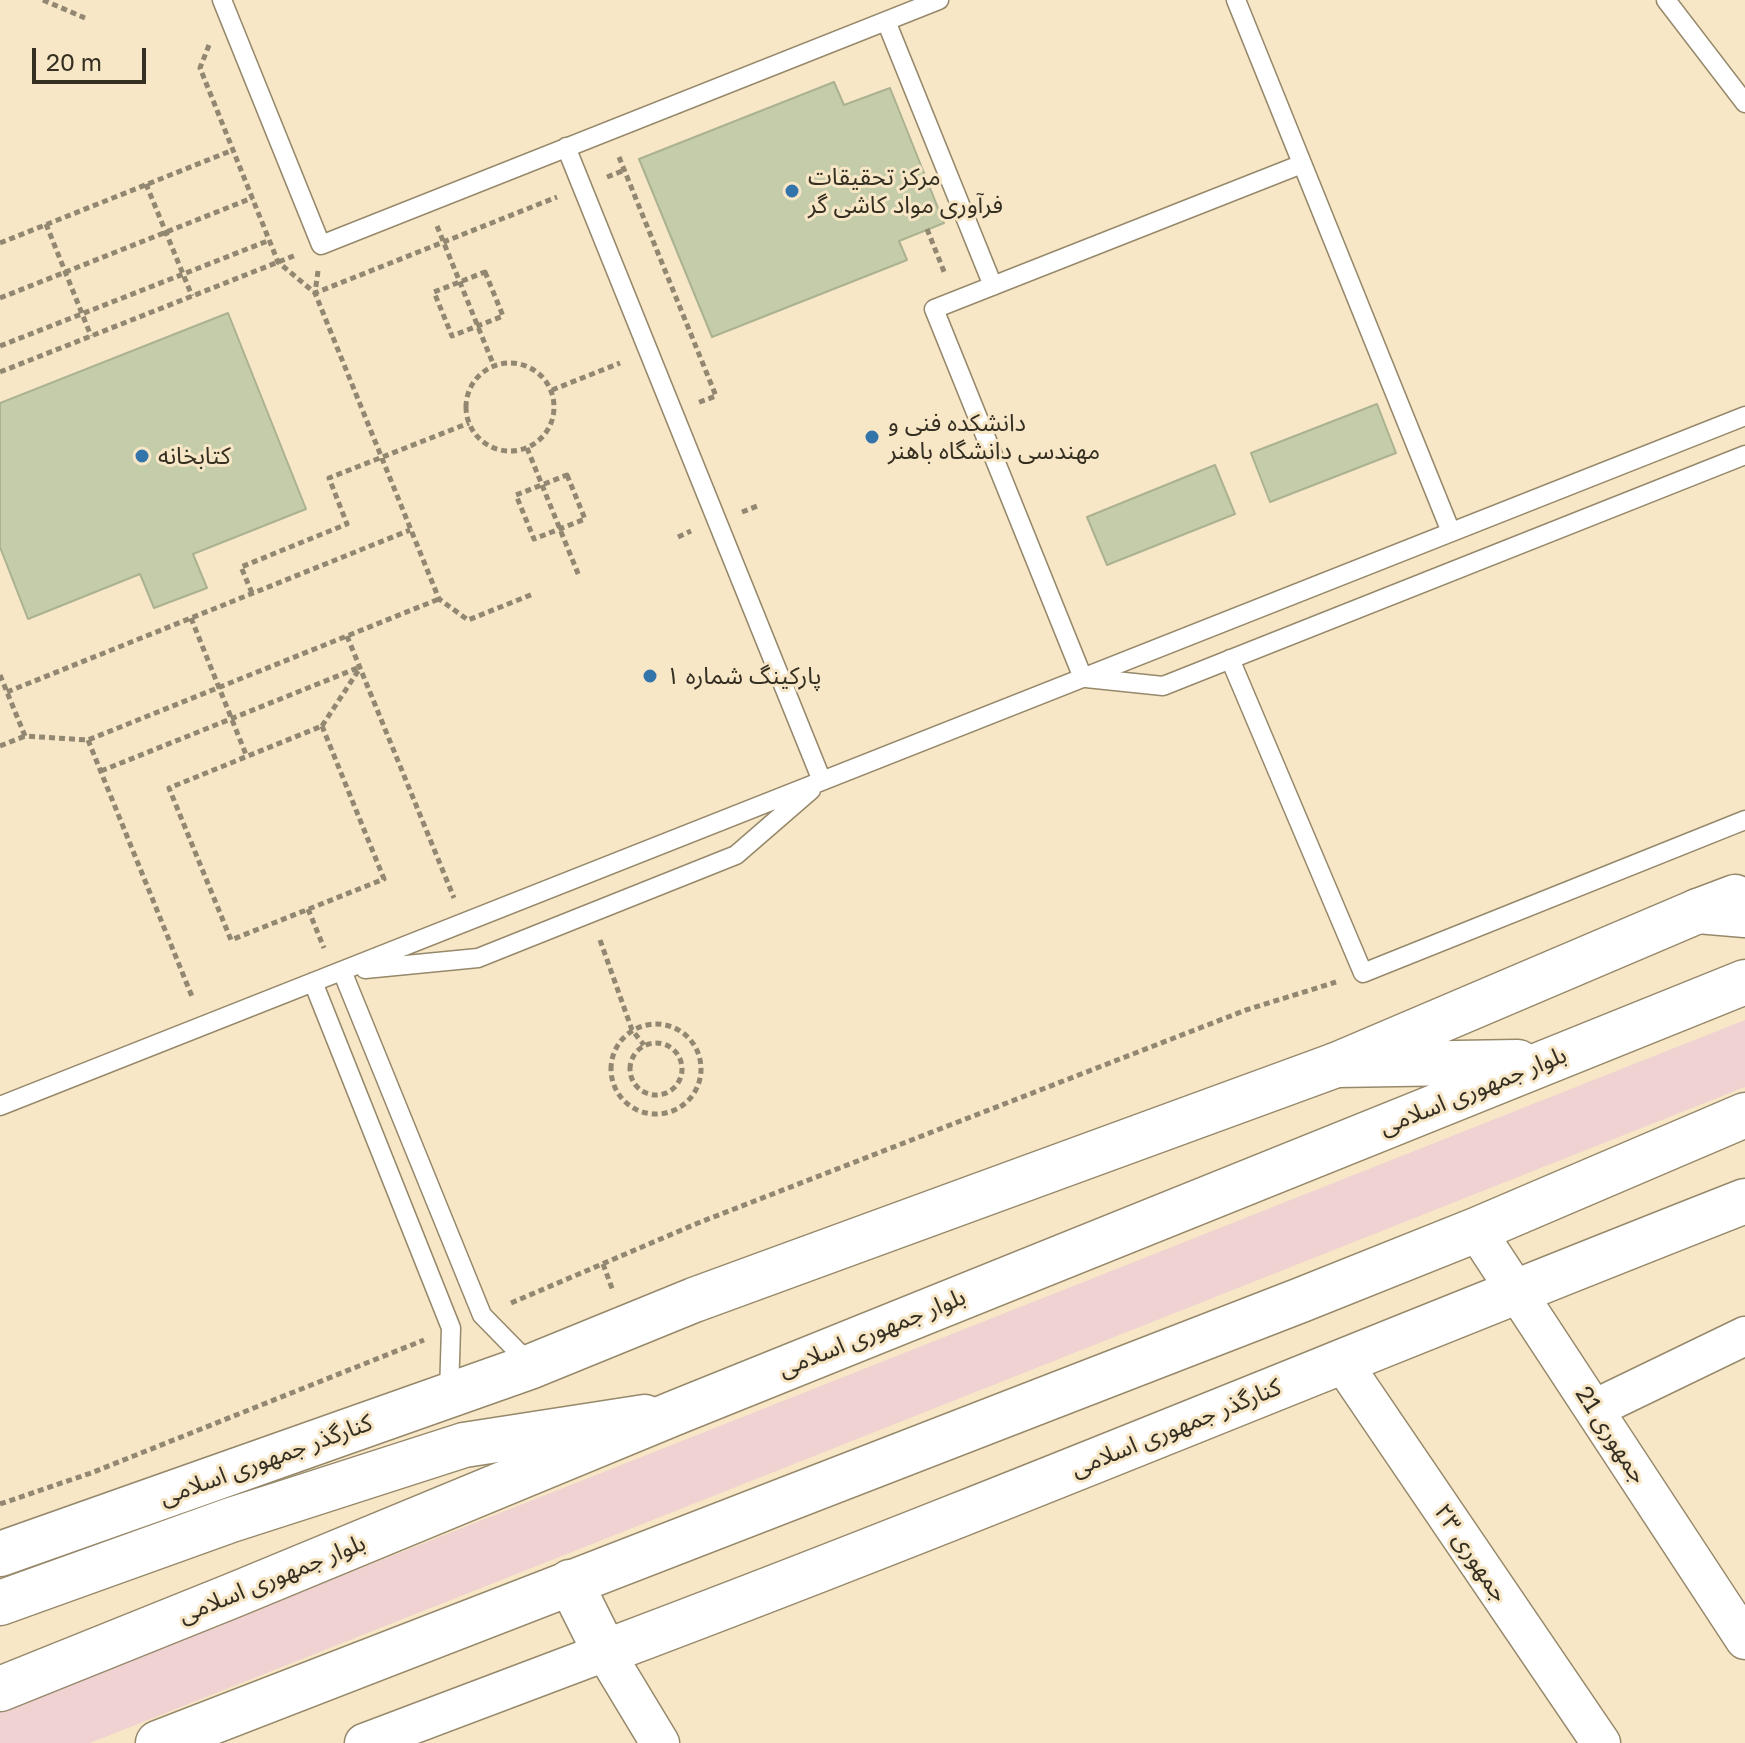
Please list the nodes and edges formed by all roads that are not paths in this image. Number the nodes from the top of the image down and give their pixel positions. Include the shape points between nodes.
1 (939, 0) edge
2 (1236, 0) edge
3 (1666, 0) edge
4 (224, 3) edge
5 (886, 21) junction
6 (1745, 103) edge
7 (566, 147) junction
8 (1302, 164) junction
9 (993, 286) junction
10 (1745, 416) edge
11 (1745, 455) edge
12 (1451, 532) junction
13 (1230, 659) junction
14 (1083, 678) junction
15 (822, 781) junction
16 (1745, 820) edge
17 (1745, 894) edge
18 (1698, 911) junction
19 (1745, 915) edge
20 (338, 973) junction
21 (313, 982) junction
22 (1745, 982) edge
23 (1545, 1062) junction
24 (1336, 1065) junction
25 (0, 1106) edge
26 (1745, 1115) edge
27 (1745, 1201) edge
28 (1476, 1230) junction
29 (1517, 1290) junction
30 (1745, 1336) edge
31 (1342, 1362) junction
32 (532, 1366) junction
33 (449, 1395) junction
34 (1594, 1409) junction
35 (677, 1412) junction
36 (0, 1554) edge
37 (570, 1582) junction
38 (0, 1603) edge
39 (1745, 1640) edge
40 (605, 1652) junction
41 (0, 1689) edge
42 (158, 1743) edge
43 (364, 1743) edge
44 (660, 1743) edge
45 (1601, 1743) edge

1 - 5 lane
2 - 8 lane
3 - 6 lane
4 - 7 lane via 321,245
5 - 7 lane
5 - 9 lane
7 - 15 lane
8 - 9 lane
8 - 12 lane
9 - 14 lane via 934,309
10 - 12 lane
11 - 13 lane
12 - 14 lane
13 - 14 lane via 1163,686
13 - 16 lane via 1363,973
14 - 15 lane
15 - 20 lane
15 - 20 lane via 736,855 478,958
17 - 18 main road, کنارگذر جمهوری اسلامی
18 - 19 main road
18 - 24 main road, کنارگذر جمهوری اسلامی
20 - 21 lane
20 - 32 lane via 482,1315
21 - 25 lane
21 - 33 lane via 451,1328
22 - 23 main road, بلوار جمهوری اسلامی
23 - 24 main road
23 - 35 main road, بلوار جمهوری اسلامی
24 - 32 main road, کنارگذر جمهوری اسلامی via 708,1294
26 - 28 main road
27 - 29 main road, کنارگذر جمهوری اسلامی
28 - 29 street, جمهوری 21
28 - 37 main road
29 - 31 main road, کنارگذر جمهوری اسلامی
29 - 34 street, جمهوری 21
30 - 34 street
31 - 40 main road, کنارگذر جمهوری اسلامی
31 - 45 street, ۲۳ جمهوری
32 - 33 main road, کنارگذر جمهوری اسلامی
33 - 36 main road, کنارگذر جمهوری اسلامی
34 - 39 street, جمهوری 21
35 - 38 main road via 464,1445 231,1520
35 - 41 main road, بلوار جمهوری اسلامی
37 - 40 main road
37 - 42 main road
40 - 43 street
40 - 44 street

